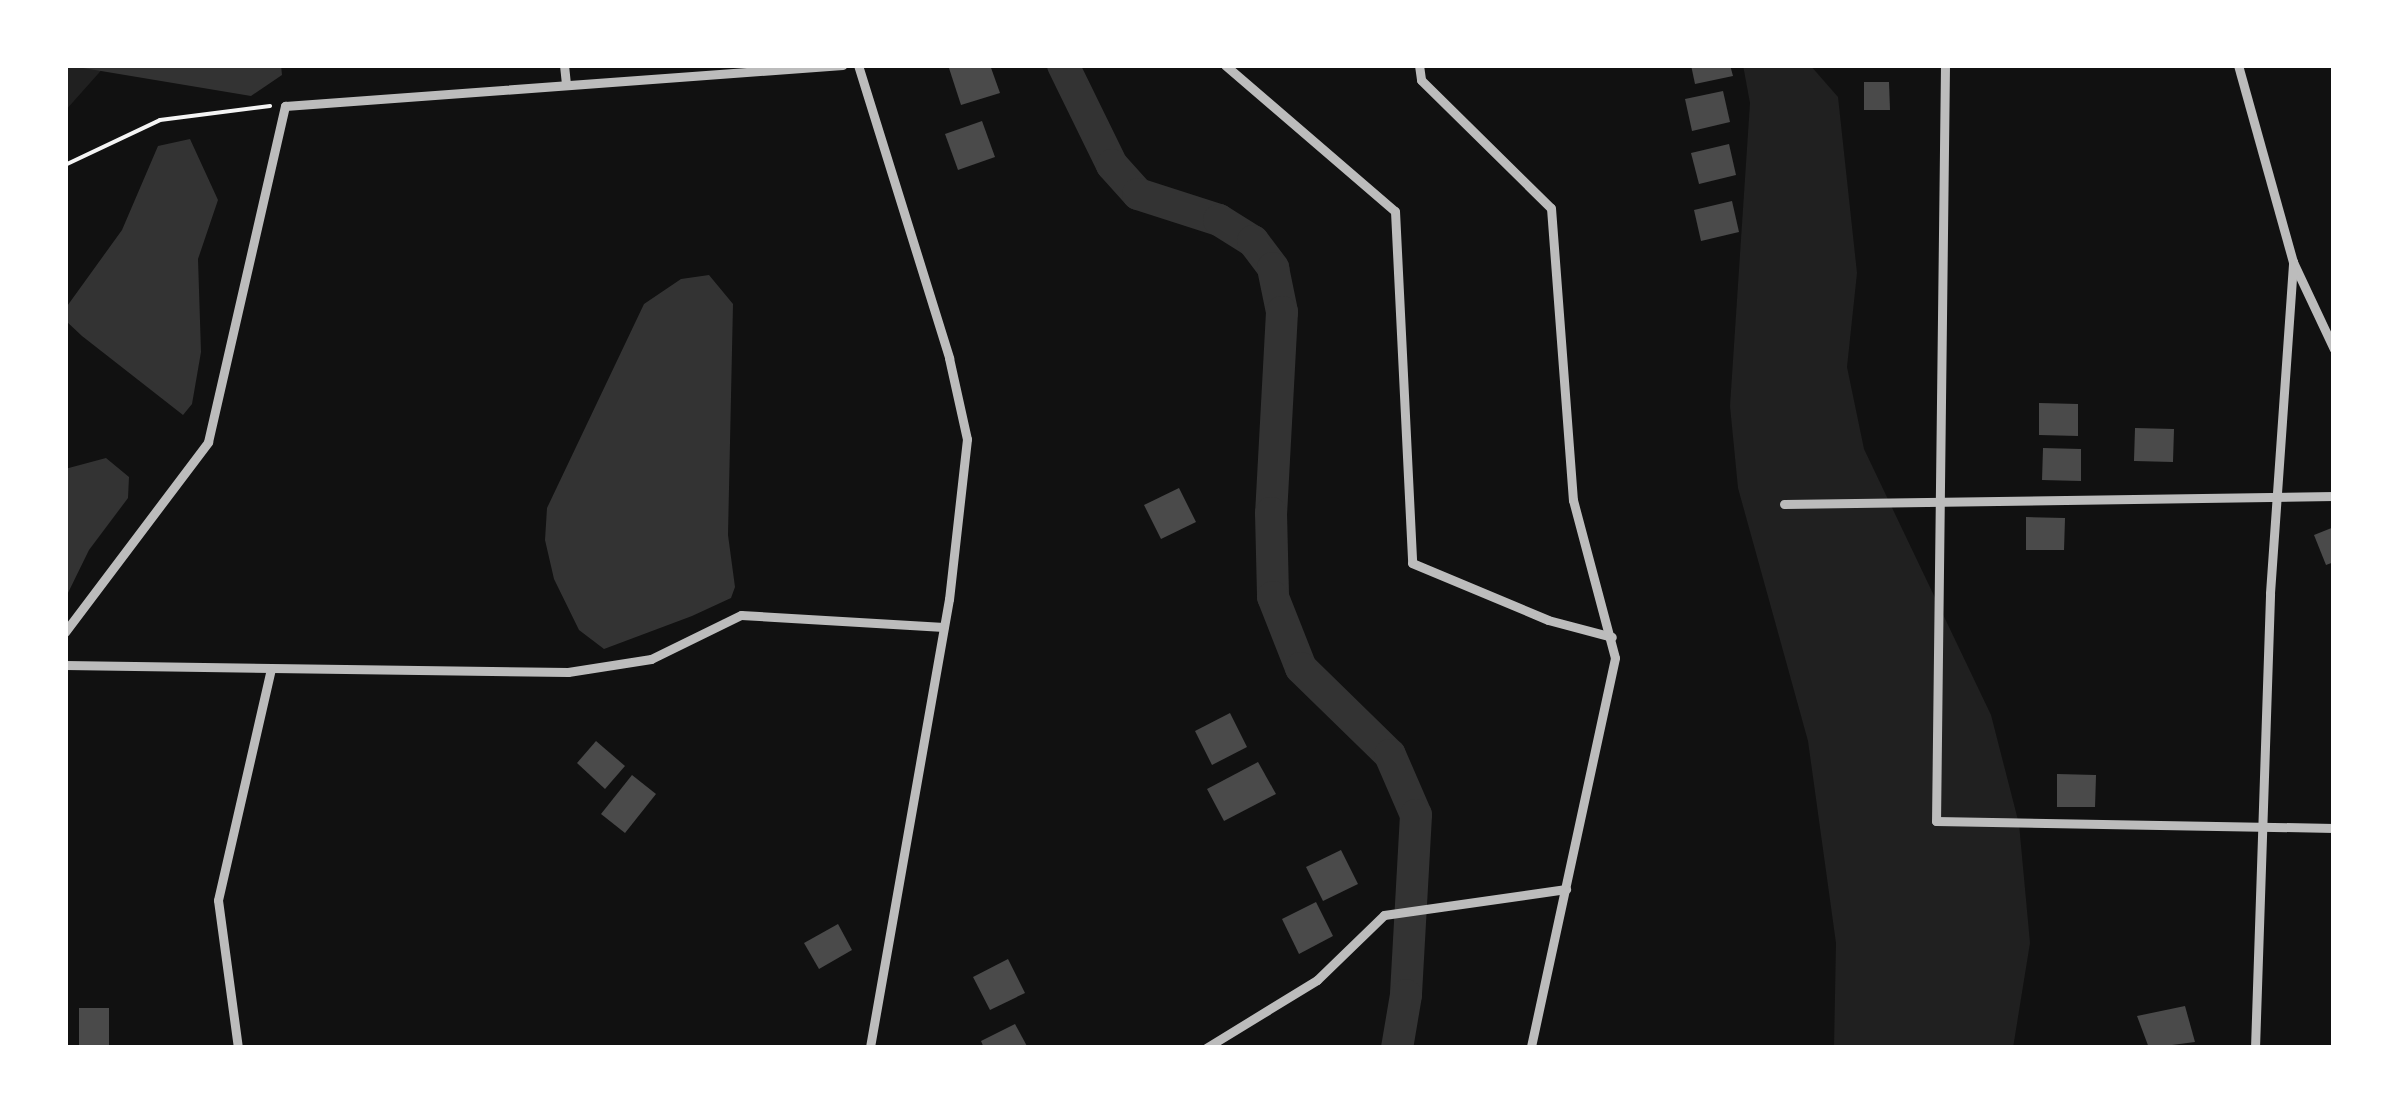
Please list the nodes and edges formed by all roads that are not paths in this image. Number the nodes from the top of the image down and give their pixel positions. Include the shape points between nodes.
1 (564, 65) edge
2 (842, 65) edge
3 (858, 65) edge
4 (1225, 65) edge
5 (1420, 65) edge
6 (1945, 65) edge
7 (2238, 65) edge
8 (566, 84) junction
9 (2293, 262) junction
10 (2334, 349) edge
11 (2276, 496) junction
12 (2334, 496) edge
13 (1941, 498) junction
14 (1784, 504) dead end
15 (944, 627) junction
16 (65, 632) edge
17 (1612, 637) junction
18 (65, 665) edge
19 (271, 669) junction
20 (2334, 828) edge
21 (2259, 830) junction
22 (1566, 889) junction
23 (238, 1048) edge
24 (870, 1048) edge
25 (1206, 1048) edge
26 (1531, 1048) edge
27 (2255, 1048) edge

1 - 8 street
2 - 8 street
3 - 15 street via 950,358 967,439
4 - 17 street via 1395,211 1412,563 1548,620
5 - 17 street via 1421,80 1551,208 1573,500
6 - 13 street
7 - 9 street
8 - 16 street via 284,106 208,442
9 - 10 street
9 - 11 street
11 - 12 street
11 - 13 street
11 - 21 street
13 - 14 street
13 - 21 street via 1936,821
15 - 19 street via 768,612 741,615 705,637 621,668
15 - 24 street
17 - 22 street via 1606,709
18 - 19 street
19 - 23 street via 218,900
20 - 21 street
21 - 27 street
22 - 25 street via 1384,915 1317,980
22 - 26 street

